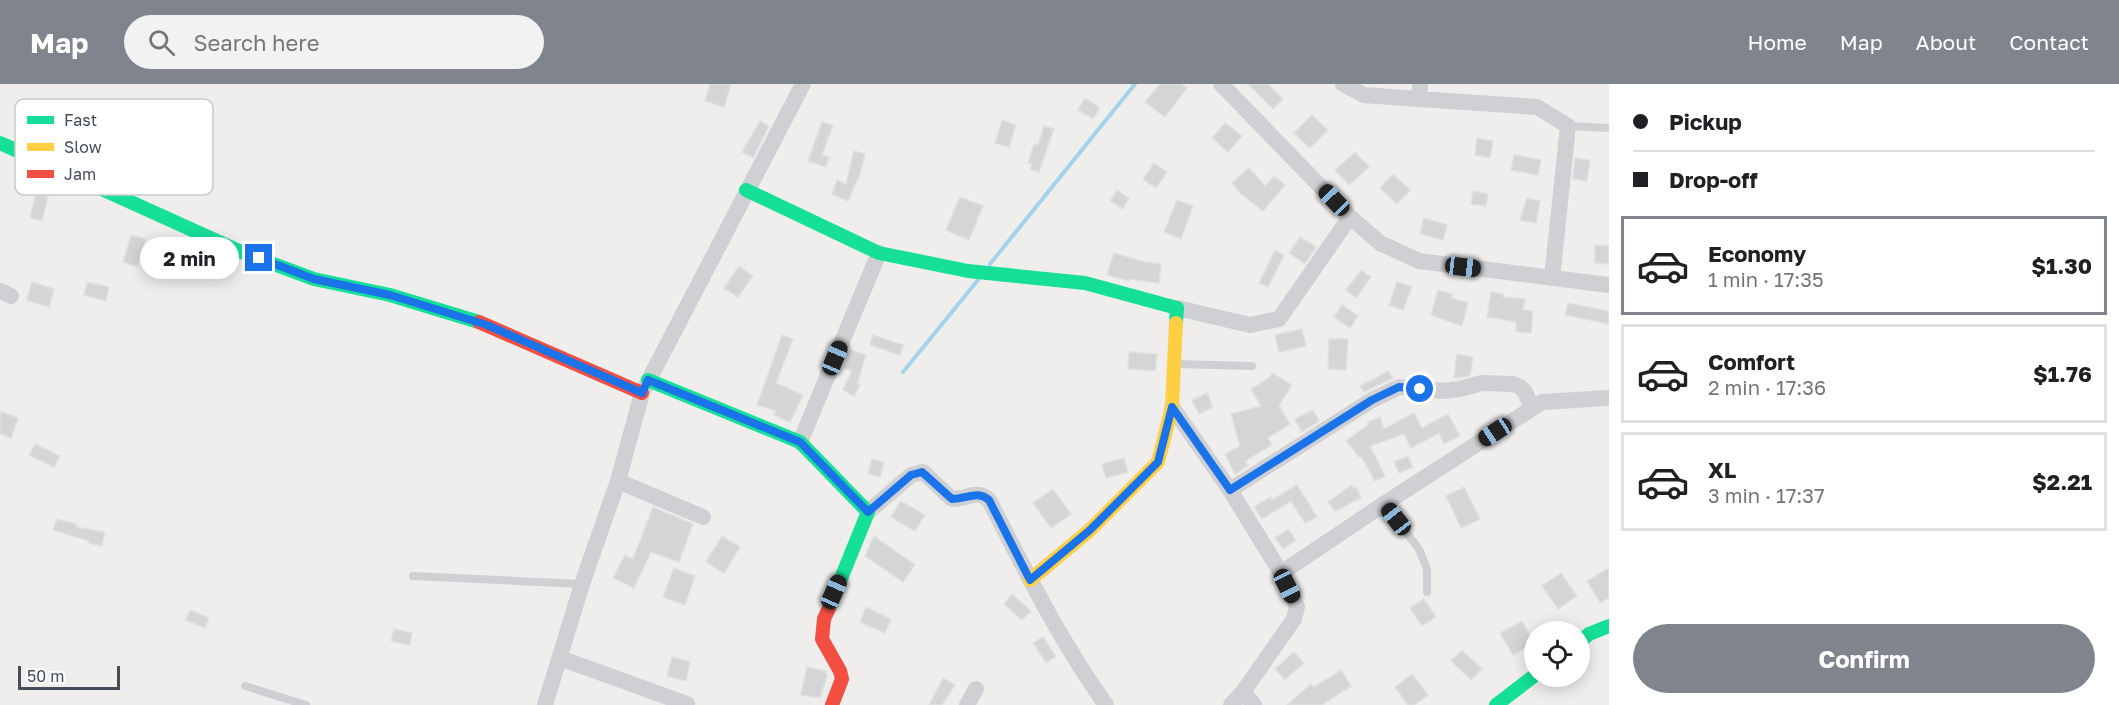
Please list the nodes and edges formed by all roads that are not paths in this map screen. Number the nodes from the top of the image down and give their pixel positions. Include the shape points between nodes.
1 (803, 84) edge
2 (1221, 84) edge
3 (1343, 84) edge
4 (1420, 92) edge
5 (1568, 126) junction
6 (1609, 128) edge
7 (0, 143) edge
8 (15, 150) edge
9 (746, 190) junction
10 (115, 195) edge
11 (1350, 217) junction
12 (879, 253) junction
13 (1552, 278) junction
14 (1609, 285) edge
15 (1177, 308) junction
16 (1174, 364) junction
17 (1252, 366) dead end
18 (645, 386) junction
19 (1609, 398) edge
20 (1172, 407) junction
21 (1532, 408) junction
22 (800, 442) junction
23 (618, 481) junction
24 (1230, 490) junction
25 (1384, 504) junction
26 (868, 512) junction
27 (703, 517) dead end
28 (1281, 573) junction
29 (413, 576) dead end
30 (1030, 580) junction
31 (582, 584) junction
32 (1427, 592) dead end
33 (1609, 626) edge
34 (1590, 634) edge
35 (560, 658) junction
36 (1524, 684) edge
37 (244, 686) dead end
38 (976, 690) dead end
39 (1243, 692) junction
40 (687, 704) edge
41 (1498, 704) edge
42 (306, 705) edge
43 (545, 705) edge
44 (832, 705) edge
45 (968, 705) edge
46 (1106, 705) edge
47 (1231, 705) edge
48 (1254, 705) edge

1 - 9 street
2 - 11 street
3 - 4 street via 1364,94
4 - 5 street via 1537,107
5 - 6 lane
5 - 13 street
7 - 8 street
9 - 12 street
9 - 18 street
10 - 18 street via 241,252 314,279 390,295 487,325
11 - 13 street via 1380,243 1419,261
11 - 15 street via 1279,319 1250,325
12 - 15 street via 968,270 1085,283
12 - 22 street
13 - 14 street
15 - 16 street
16 - 17 lane
16 - 20 street
18 - 22 street
18 - 23 street
19 - 21 street via 1542,402
20 - 24 street
20 - 30 street via 1158,462 1090,530
21 - 24 street via 1525,392 1513,384 1482,383 1442,391 1399,387
21 - 25 street
22 - 26 street
23 - 27 street
23 - 31 street
24 - 28 street
25 - 28 street
25 - 32 lane via 1419,549 1427,569
26 - 30 street via 911,475 922,472 952,499 983,495
26 - 44 street via 824,619 822,639 842,679
28 - 39 street via 1297,607 1294,619
29 - 31 lane
30 - 46 street via 1080,669
31 - 35 street
33 - 34 street
35 - 40 street
35 - 43 street
36 - 41 street
37 - 42 lane
38 - 45 street
39 - 47 street
39 - 48 street

